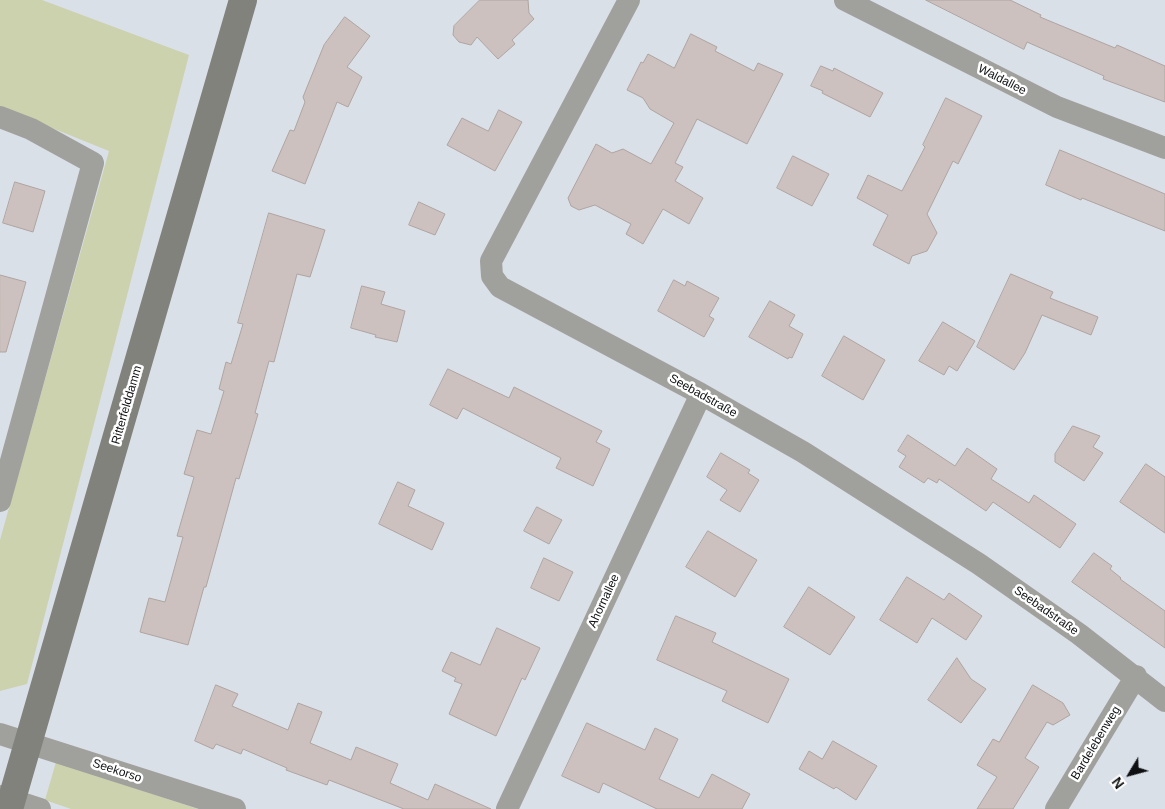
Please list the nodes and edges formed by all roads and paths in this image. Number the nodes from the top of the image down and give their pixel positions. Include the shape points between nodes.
1 (243, 0) edge
2 (629, 0) edge
3 (845, 0) edge
4 (0, 117) edge
5 (1165, 148) edge
6 (701, 394) junction
7 (0, 501) edge
8 (1136, 676) junction
9 (1165, 700) edge
10 (0, 734) edge
11 (27, 742) junction
12 (7, 802) edge
13 (40, 809) edge
14 (235, 809) edge
15 (507, 809) edge
16 (1056, 809) edge

1 - 11 main road, Ritterfelddamm
2 - 6 street, Seebadstraße via 491,261 492,276 500,287
3 - 5 street, Waldallee via 1040,99
4 - 7 street via 31,129 93,163
6 - 8 street, Seebadstraße via 803,452 979,564
6 - 15 street, Ahornallee
8 - 9 street, Seebadstraße
8 - 16 street, Bardelebenweg
10 - 11 street, Seekorso
11 - 12 main road, Ritterfelddamm
11 - 14 street, Seekorso
12 - 13 street

